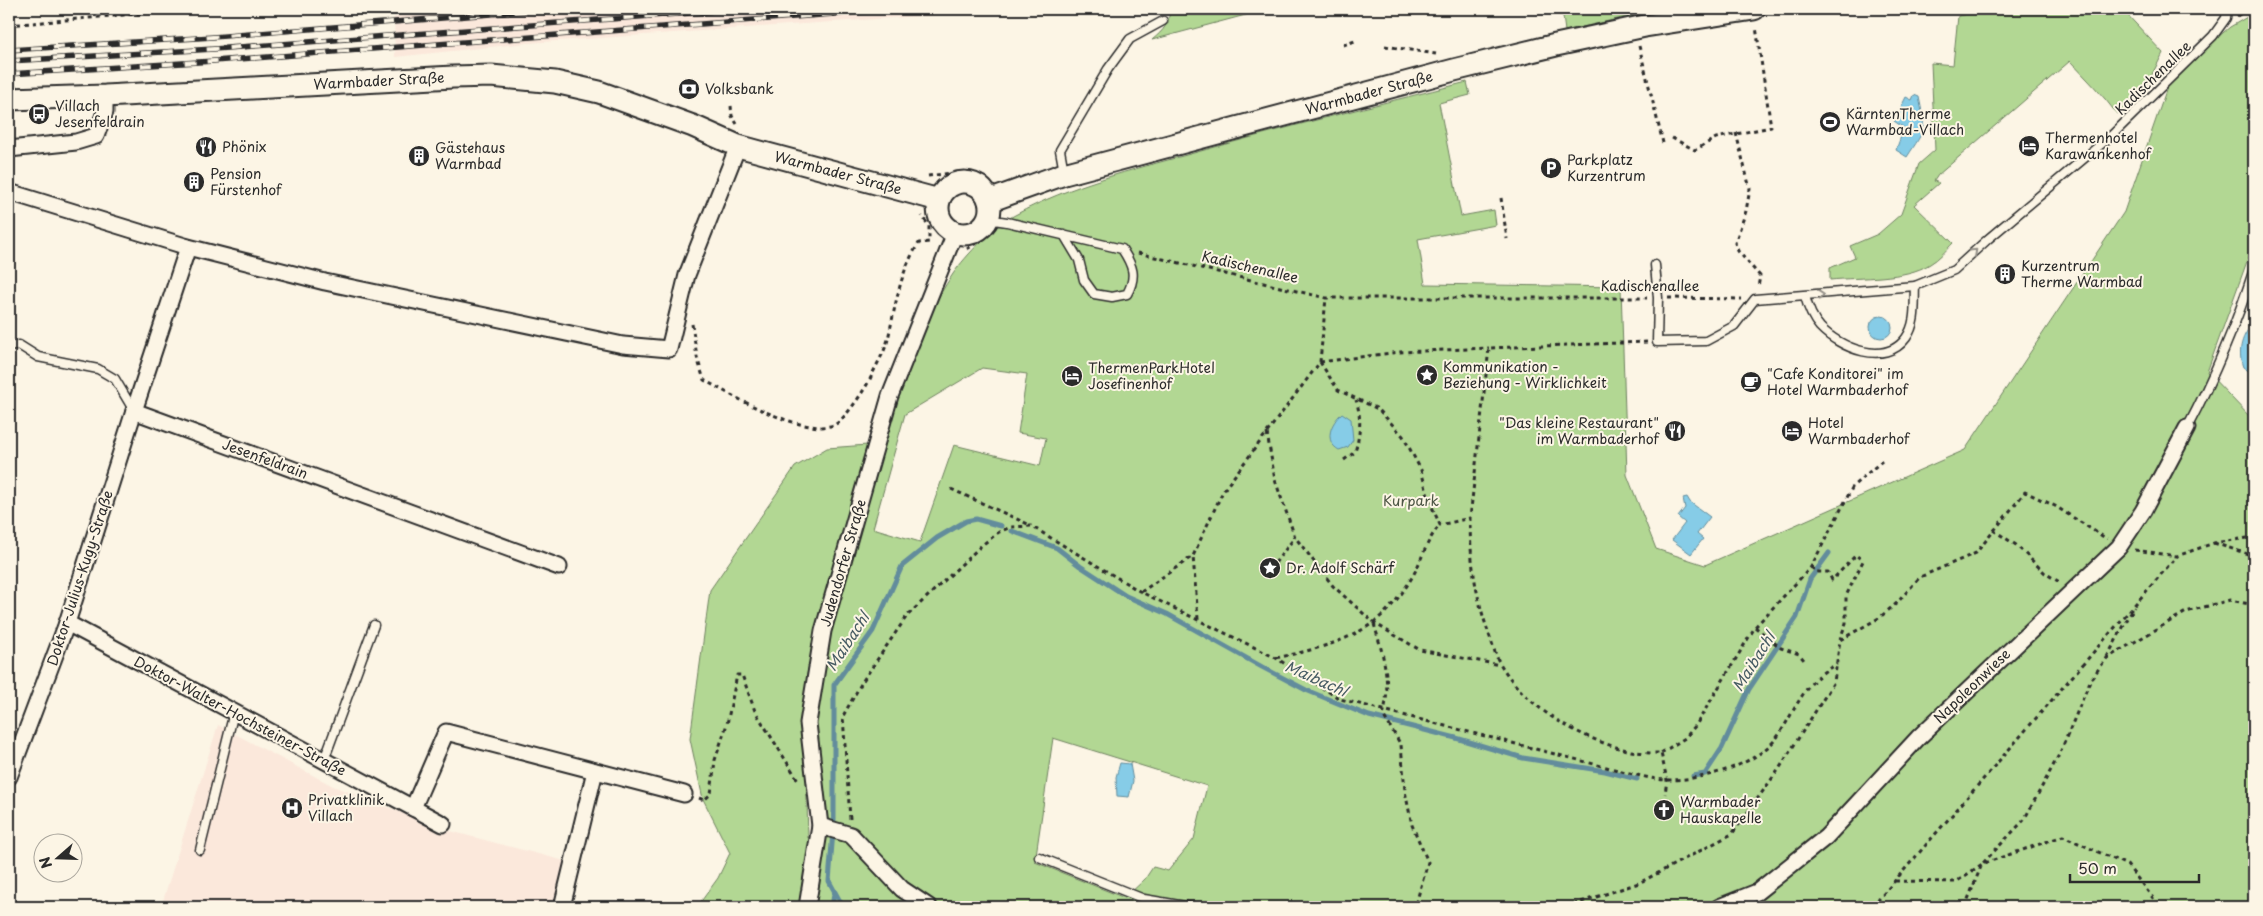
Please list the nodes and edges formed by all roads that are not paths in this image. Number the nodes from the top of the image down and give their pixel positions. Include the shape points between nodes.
1 (2227, 9) edge
2 (1754, 15) edge
3 (1163, 21) dead end
4 (105, 96) junction
5 (9, 99) edge
6 (738, 146) junction
7 (9, 149) edge
8 (1064, 174) junction
9 (9, 192) edge
10 (939, 200) junction
11 (992, 214) junction
12 (955, 232) junction
13 (1064, 235) junction
14 (188, 247) junction
15 (1655, 265) dead end
16 (2254, 269) edge
17 (1915, 286) junction
18 (1805, 296) junction
19 (9, 347) edge
20 (134, 411) junction
21 (2188, 428) joint
22 (559, 567) dead end
23 (67, 623) junction
24 (374, 625) dead end
25 (234, 712) junction
26 (15, 742) edge
27 (324, 760) junction
28 (595, 771) junction
29 (9, 777) edge
30 (684, 794) road end
31 (413, 808) junction
32 (443, 824) dead end
33 (823, 827) junction
34 (200, 850) dead end
35 (1039, 857) dead end
36 (562, 907) edge
37 (807, 907) edge
38 (929, 907) edge
39 (1191, 907) edge
40 (1719, 907) edge

17 -> 1 lane, Kadischenallee via 1954,270 2112,135 2214,36 2226,18
2 - 8 street, Warmbader Straße via 1645,26 1556,45
3 - 8 lane via 1130,39 1108,69 1060,150
4 - 5 street, Warmbader Straße
4 - 6 street, Warmbader Straße via 491,76 555,82 599,92
4 - 7 street via 105,112 96,136 76,142
6 - 10 street, Warmbader Straße
6 - 14 street via 687,275 669,349 623,345 325,282
8 - 11 street, Warmbader Straße
9 - 14 street
10 - 11 street via 948,187 964,182 979,187
10 - 12 street via 942,223
11 - 12 street, Warmbader Straße via 977,231
11 - 13 lane
12 - 33 street, Judendorfer Straße via 890,396 823,631 808,723
13 - 13 lane via 1122,249 1131,263 1133,282 1127,294 1112,297 1094,294 1084,280 1079,260
14 - 20 street
15 - 18 lane, Kadischenallee via 1657,342 1706,341 1734,326 1755,299
16 - 21 lane via 2237,323
18 -> 17 lane, Kadischenallee
17 - 18 lane via 1915,314 1907,337 1901,344 1883,352 1860,350 1831,336 1811,314
19 - 20 lane via 18,346 38,357 98,369 115,379
20 - 22 street, Jesenfeldrain
20 - 23 street, Doktor-Julius-Kugy-Straße
21 - 40 street, Napoleonwiese via 2143,510 2118,547 1918,738 1826,837 1757,892
23 - 25 street, Doktor-Walter-Hochsteiner-Straße
23 - 26 street, Doktor-Julius-Kugy-Straße
24 - 27 lane
25 - 27 street, Doktor-Walter-Hochsteiner-Straße
25 - 34 lane
26 - 29 street, Doktor-Julius-Kugy-Straße
27 - 31 street, Doktor-Walter-Hochsteiner-Straße
28 - 30 street
28 - 31 street via 446,732
28 - 36 street
31 - 32 street, Doktor-Walter-Hochsteiner-Straße
33 - 37 street, Judendorfer Straße
33 - 38 street via 846,833 902,889
35 - 39 lane via 1144,899

